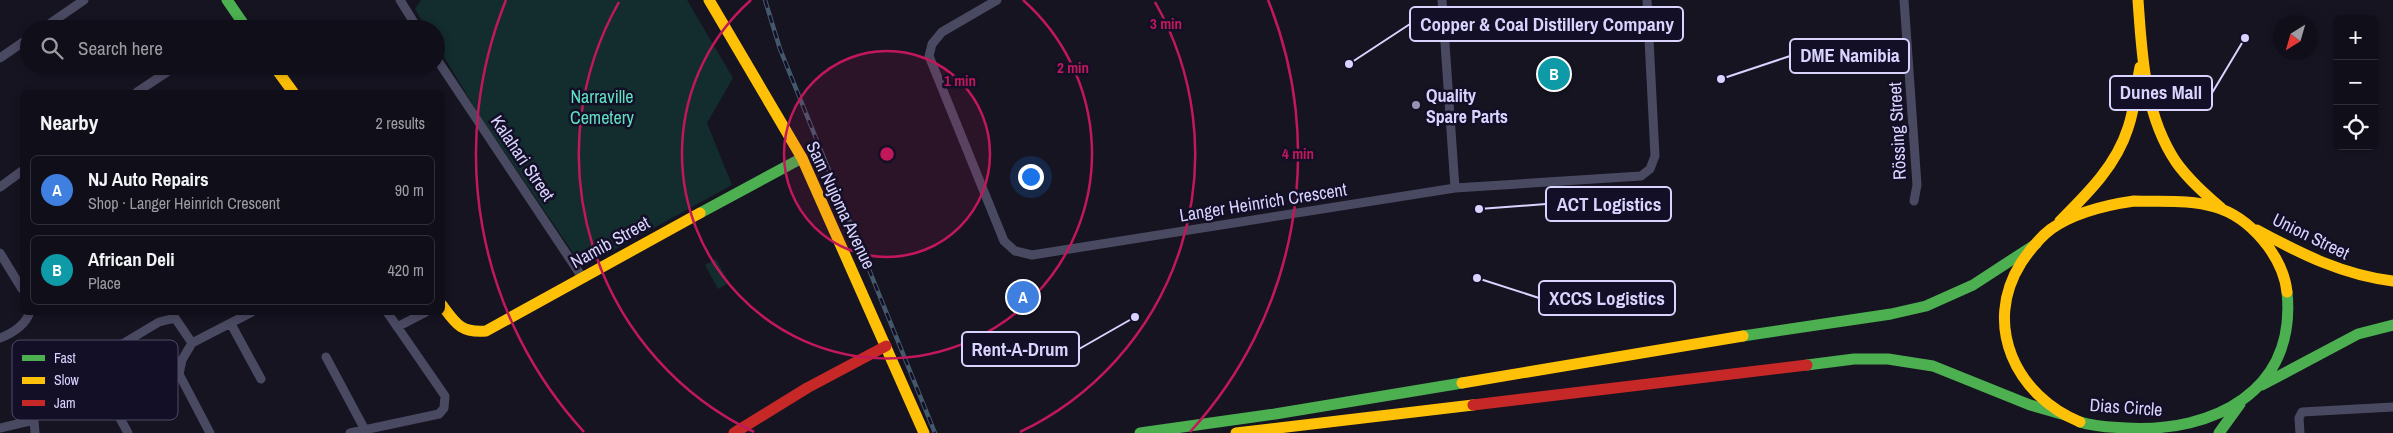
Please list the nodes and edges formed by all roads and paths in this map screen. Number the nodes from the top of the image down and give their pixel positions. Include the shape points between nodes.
1 (84, 0) edge
2 (227, 0) edge
3 (400, 0) edge
4 (709, 0) edge
5 (997, 0) edge
6 (1442, 0) edge
7 (1647, 0) edge
8 (1904, 0) edge
9 (2138, 0) edge
10 (55, 20) edge
11 (241, 20) edge
12 (412, 20) edge
13 (20, 44) edge
14 (2142, 53) junction
15 (0, 58) edge
16 (445, 72) edge
17 (164, 75) edge
18 (280, 75) edge
19 (145, 90) edge
20 (291, 90) edge
21 (802, 158) junction
22 (20, 172) edge
23 (0, 187) edge
24 (1455, 188) junction
25 (1914, 201) dead end
26 (2222, 209) junction
27 (2244, 222) junction
28 (2054, 227) junction
29 (2036, 244) junction
30 (0, 253) edge
31 (582, 277) junction
32 (2393, 281) edge
33 (20, 286) edge
34 (445, 309) edge
35 (29, 315) edge
36 (173, 315) edge
37 (247, 315) edge
38 (389, 315) edge
39 (420, 315) edge
40 (231, 324) junction
41 (2393, 324) edge
42 (397, 327) junction
43 (0, 338) edge
44 (131, 340) edge
45 (192, 343) junction
46 (886, 346) junction
47 (326, 357) dead end
48 (261, 379) dead end
49 (2262, 385) junction
50 (2242, 402) junction
51 (2393, 407) edge
52 (2066, 415) junction
53 (34, 420) joint
54 (121, 420) edge
55 (2082, 423) junction
56 (0, 428) edge
57 (365, 430) junction
58 (35, 433) edge
59 (128, 433) edge
60 (210, 433) edge
61 (350, 433) edge
62 (734, 433) edge
63 (924, 433) edge
64 (1140, 433) edge
65 (1236, 433) edge
66 (2096, 433) edge
67 (2220, 433) edge
68 (2300, 433) edge

1 - 10 street
2 - 11 main road
3 - 12 street
4 - 21 main road, Sam Nujoma Avenue
5 - 24 street, Langer Heinrich Crescent via 942,32 932,44 929,56 1004,242 1015,251 1032,255
6 - 24 street
7 - 24 street, Langer Heinrich Crescent via 1655,156 1650,169 1641,176
8 - 25 street, Rössing Street via 1917,185
9 - 14 main road
13 - 15 street
14 - 26 main road via 2148,92 2164,142 2189,179
14 - 28 main road via 2127,129 2116,154 2093,187
16 - 31 street, Kalahari Street
17 - 19 street
18 - 20 main road
21 - 31 main road, Namib Street
21 - 46 main road, Sam Nujoma Avenue
22 - 23 street
26 - 27 main road, Dias Circle
26 - 28 main road, Dias Circle via 2184,202 2134,201 2106,205
27 - 32 main road, Union Street via 2314,262 2345,274
27 - 49 main road, Dias Circle via 2275,255 2289,292 2284,343
28 - 29 main road, Dias Circle
29 - 52 main road, Dias Circle via 2010,281 2002,312 2005,342 2029,386
29 - 64 main road via 1973,285 1926,306 1892,314
30 - 33 street
31 - 34 main road, Namib Street via 486,331 472,333 460,328
35 - 43 street via 12,334
36 - 44 street
36 - 45 street
37 - 40 street
38 - 42 street
39 - 42 street
40 - 45 street
40 - 48 street
41 - 49 main road via 2358,334
42 - 57 street via 445,396 444,408 439,414
45 - 60 street via 182,360 179,374
46 - 62 main road via 807,388
46 - 63 main road, Sam Nujoma Avenue
47 - 57 street
49 - 50 main road, Dias Circle
50 - 55 main road, Dias Circle via 2200,420 2170,428
50 - 67 main road
51 - 68 street via 2304,412 2299,414
52 - 55 main road, Dias Circle
52 - 65 main road via 2030,405 1933,366 1854,358
53 - 56 street
53 - 58 street
54 - 59 street
55 - 66 main road
57 - 61 street

